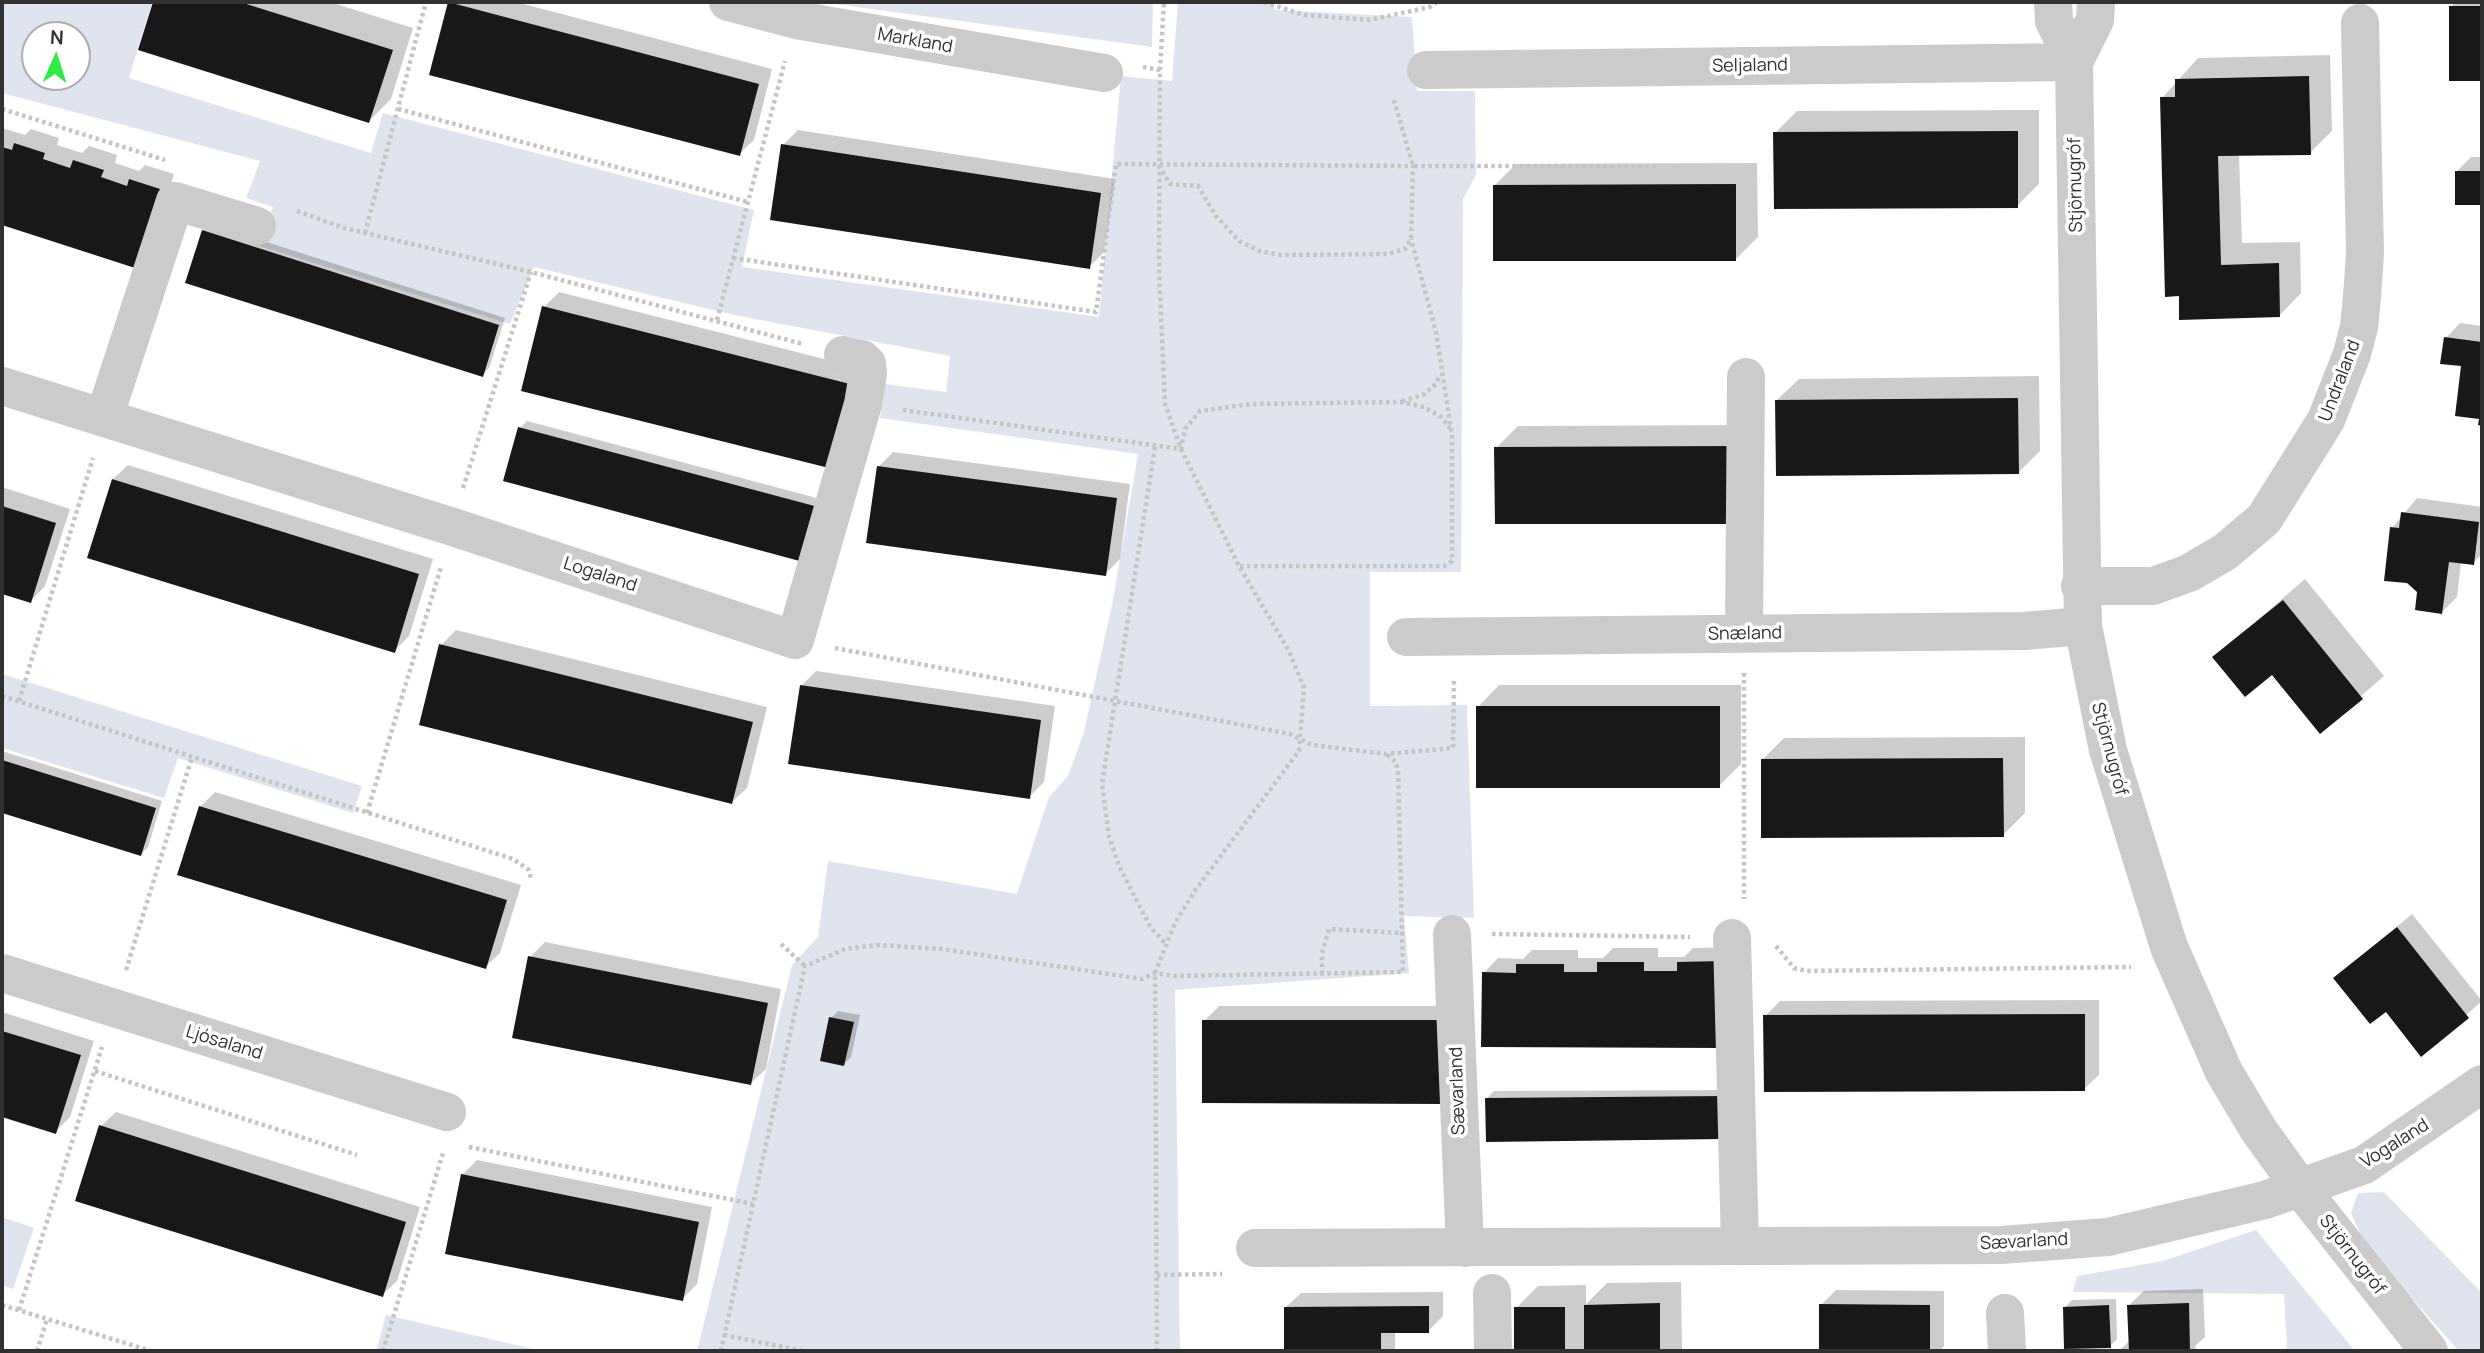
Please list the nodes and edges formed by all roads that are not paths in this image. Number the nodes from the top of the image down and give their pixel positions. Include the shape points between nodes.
1 (728, 2) edge
2 (2053, 2) edge
3 (2096, 2) edge
4 (2360, 23) dead end
5 (2074, 62) junction
6 (1426, 70) dead end
7 (1104, 73) dead end
8 (257, 226) dead end
9 (843, 355) road end
10 (1746, 377) dead end
11 (2, 386) edge
12 (104, 418) junction
13 (2080, 586) junction
14 (2083, 626) junction
15 (1744, 634) junction
16 (1406, 637) dead end
17 (1738, 924) road end
18 (1452, 934) dead end
19 (2, 974) edge
20 (2482, 1084) edge
21 (451, 1133) road end
22 (2301, 1189) junction
23 (1740, 1245) junction
24 (1255, 1248) road end
25 (1465, 1248) junction
26 (1492, 1293) dead end
27 (2005, 1313) dead end
28 (1493, 1351) edge
29 (2007, 1351) edge
30 (2429, 1351) edge

1 - 7 street, Markland via 796,20
2 - 5 street, Stjörnugróf via 2054,21
3 - 5 street, Stjörnugróf via 2095,20
4 - 13 street, Undraland via 2362,296 2352,354 2326,421 2264,519 2225,552 2189,573 2153,586
5 - 6 street, Seljaland
5 - 13 street, Stjörnugróf
8 - 12 street via 175,201
9 - 12 street, Logaland via 867,364 863,404 795,640
10 - 15 street
11 - 12 street, Logaland
13 - 14 street, Stjörnugróf
14 - 15 street, Snæland via 2035,631
14 - 22 street, Stjörnugróf via 2108,750 2169,947 2224,1072
15 - 16 street, Snæland
17 - 23 street
18 - 25 street, Sævarland
19 - 21 street, Ljósaland
20 - 22 street, Vogaland via 2364,1165
22 - 23 street, Sævarland via 2108,1237 2001,1245
22 - 30 street, Stjörnugróf
23 - 25 street, Sævarland
24 - 25 street, Sævarland
26 - 28 street
27 - 29 street

